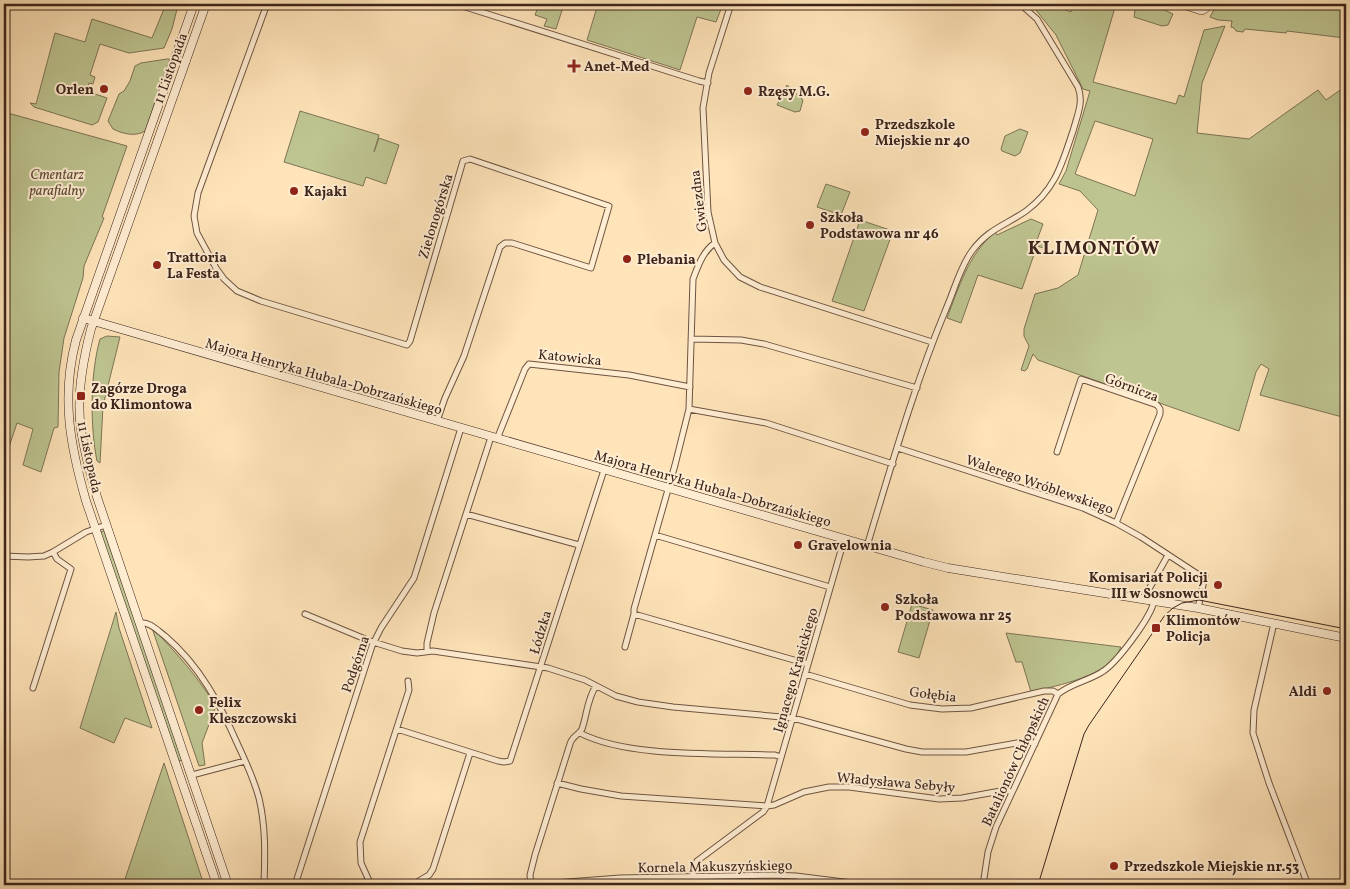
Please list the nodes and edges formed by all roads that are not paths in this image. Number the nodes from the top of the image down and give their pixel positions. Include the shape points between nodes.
1 (194, 4) edge
2 (206, 4) edge
3 (267, 4) edge
4 (456, 4) edge
5 (731, 4) edge
6 (1020, 4) edge
7 (1182, 4) edge
8 (1211, 4) edge
9 (177, 52) junction
10 (187, 56) junction
11 (708, 83) junction
12 (145, 142) junction
13 (155, 146) junction
14 (126, 195) junction
15 (137, 199) junction
16 (715, 243) junction
17 (83, 318) junction
18 (94, 322) junction
19 (692, 339) junction
20 (932, 342) junction
21 (690, 387) junction
22 (917, 388) junction
23 (690, 409) junction
24 (437, 421) junction
25 (461, 428) junction
26 (494, 438) junction
27 (898, 448) junction
28 (1057, 452) dead end
29 (893, 464) junction
30 (604, 470) junction
31 (668, 488) junction
32 (466, 514) junction
33 (1116, 523) junction
34 (106, 525) junction
35 (94, 529) junction
36 (655, 535) junction
37 (844, 540) junction
38 (579, 545) junction
39 (867, 546) junction
40 (53, 552) junction
41 (1168, 555) junction
42 (5, 556) edge
43 (4, 567) edge
44 (830, 587) junction
45 (1145, 599) junction
46 (1154, 601) junction
47 (1198, 608) junction
48 (305, 614) dead end
49 (634, 614) junction
50 (139, 623) junction
51 (1274, 623) junction
52 (1346, 638) edge
53 (374, 642) junction
54 (625, 647) dead end
55 (427, 651) junction
56 (808, 664) junction
57 (541, 668) junction
58 (805, 674) junction
59 (408, 681) dead end
60 (596, 686) junction
61 (33, 688) dead end
62 (1058, 694) junction
63 (793, 718) junction
64 (397, 729) junction
65 (580, 733) junction
66 (1035, 744) junction
67 (470, 753) junction
68 (781, 756) junction
69 (245, 761) junction
70 (192, 775) junction
71 (557, 783) junction
72 (1011, 792) junction
73 (767, 806) junction
74 (693, 876) junction
75 (831, 883) edge
76 (217, 885) edge
77 (228, 885) edge
78 (264, 885) edge
79 (295, 885) edge
80 (371, 885) edge
81 (412, 885) edge
82 (530, 885) edge
83 (860, 885) edge
84 (868, 885) edge
85 (983, 885) edge
86 (1308, 885) edge

1 - 9 main road, 11 Listopada
2 - 10 main road, 11 Listopada
3 - 24 street, Zielonogórska via 194,208 194,224 210,257 224,279 237,291 407,344 466,159 609,206 591,268 512,243 500,247 464,356
4 - 11 street
5 - 11 street, Gwiezdna
6 - 20 street via 1037,19 1078,87 1079,110 1054,182 1035,204 986,235 974,249
7 - 8 main road via 1194,10 1203,10
9 - 10 main road
9 - 12 main road, 11 Listopada
10 - 13 main road, 11 Listopada
11 - 16 street, Gwiezdna via 703,108 704,162 708,212
12 - 13 main road
12 - 14 main road, 11 Listopada
13 - 15 main road, 11 Listopada
14 - 15 main road
14 - 17 main road, 11 Listopada
15 - 18 main road, 11 Listopada
16 - 19 street via 701,259 693,279
16 - 20 street, Gwiezdna via 724,260 750,283
17 - 18 main road, Majora Henryka Hubala-Dobrzańskiego
17 - 35 main road, 11 Listopada via 73,353 68,413 76,465
18 - 24 main road, Majora Henryka Hubala-Dobrzańskiego
18 - 34 main road, 11 Listopada via 84,361 80,420 87,463
19 - 21 street
19 - 22 street via 764,344
20 - 22 street
21 - 23 street
21 - 26 street, Katowicka via 628,375 528,364
22 - 27 street
23 - 29 street via 766,423
23 - 31 street
24 - 25 main road, Majora Henryka Hubala-Dobrzańskiego
25 - 26 main road, Majora Henryka Hubala-Dobrzańskiego
25 - 53 street, Podgórna via 414,578
26 - 30 main road, Majora Henryka Hubala-Dobrzańskiego
26 - 32 street
27 - 29 street
27 - 33 street, Walerego Wróblewskiego via 1083,508
28 - 33 street, Górnicza via 1081,380 1157,405 1160,414
29 - 39 street
30 - 31 main road, Majora Henryka Hubala-Dobrzańskiego
30 - 38 street, Łódzka
31 - 36 street
31 - 37 main road, Majora Henryka Hubala-Dobrzańskiego
32 - 38 street
32 - 55 street via 434,613
33 - 41 street, Walerego Wróblewskiego
34 - 35 street
34 - 50 main road, 11 Listopada
35 - 40 street
35 - 76 main road, 11 Listopada
36 - 44 street
36 - 49 street
37 - 39 main road, Majora Henryka Hubala-Dobrzańskiego
37 - 44 street, Ignacego Krasickiego
38 - 57 street, Łódzka
39 - 45 main road, Majora Henryka Hubala-Dobrzańskiego via 948,568
40 - 42 street via 34,557
40 - 61 street via 71,569
41 - 45 street
41 - 47 street, Walerego Wróblewskiego via 1205,576
42 - 43 street
44 - 56 street, Ignacego Krasickiego
45 - 46 main road, Majora Henryka Hubala-Dobrzańskiego
46 - 47 main road, Majora Henryka Hubala-Dobrzańskiego
46 - 62 street, Batalionów Chłopskich via 1151,611 1114,662 1100,673 1068,686
47 - 51 main road, Majora Henryka Hubala-Dobrzańskiego
48 - 53 street
49 - 54 street
49 - 56 street
50 - 69 street via 153,626 195,666 223,711
50 - 70 main road, 11 Listopada
51 - 52 main road, Majora Henryka Hubala-Dobrzańskiego
51 - 86 street via 1254,710 1253,733
53 - 55 street via 410,652
53 - 79 street, Podgórna
55 - 57 street
56 - 58 street, Ignacego Krasickiego
57 - 60 street
57 - 67 street, Łódzka via 510,760 498,761
58 - 62 street, Gołębia via 910,705 942,710 971,708 1044,691
58 - 63 street, Ignacego Krasickiego
59 - 64 street via 409,690
60 - 63 street via 627,699 673,708
60 - 65 street
62 - 66 street, Batalionów Chłopskich
63 - 66 street via 922,752 966,752 1028,741
63 - 68 street, Ignacego Krasickiego
64 - 67 street, Łódzka
64 - 80 street via 360,842 361,863
65 - 68 street via 617,745 655,750
65 - 71 street via 572,739
66 - 72 street, Batalionów Chłopskich
67 - 81 street via 433,869
68 - 73 street, Ignacego Krasickiego
69 - 70 street
69 - 78 street via 259,798 266,836
70 - 77 main road, 11 Listopada
71 - 73 street via 621,796
71 - 82 street via 530,875
72 - 73 street, Władysława Sebyły via 939,799 839,787 804,792
72 - 85 street, Batalionów Chłopskich via 988,852
73 - 74 street, Władysława Sebyły via 697,861
74 - 75 street, Kornela Makuszyńskiego via 784,875
74 - 82 street, Kornela Makuszyńskiego
75 - 83 street, Kornela Makuszyńskiego
83 - 84 street, Kornela Makuszyńskiego

